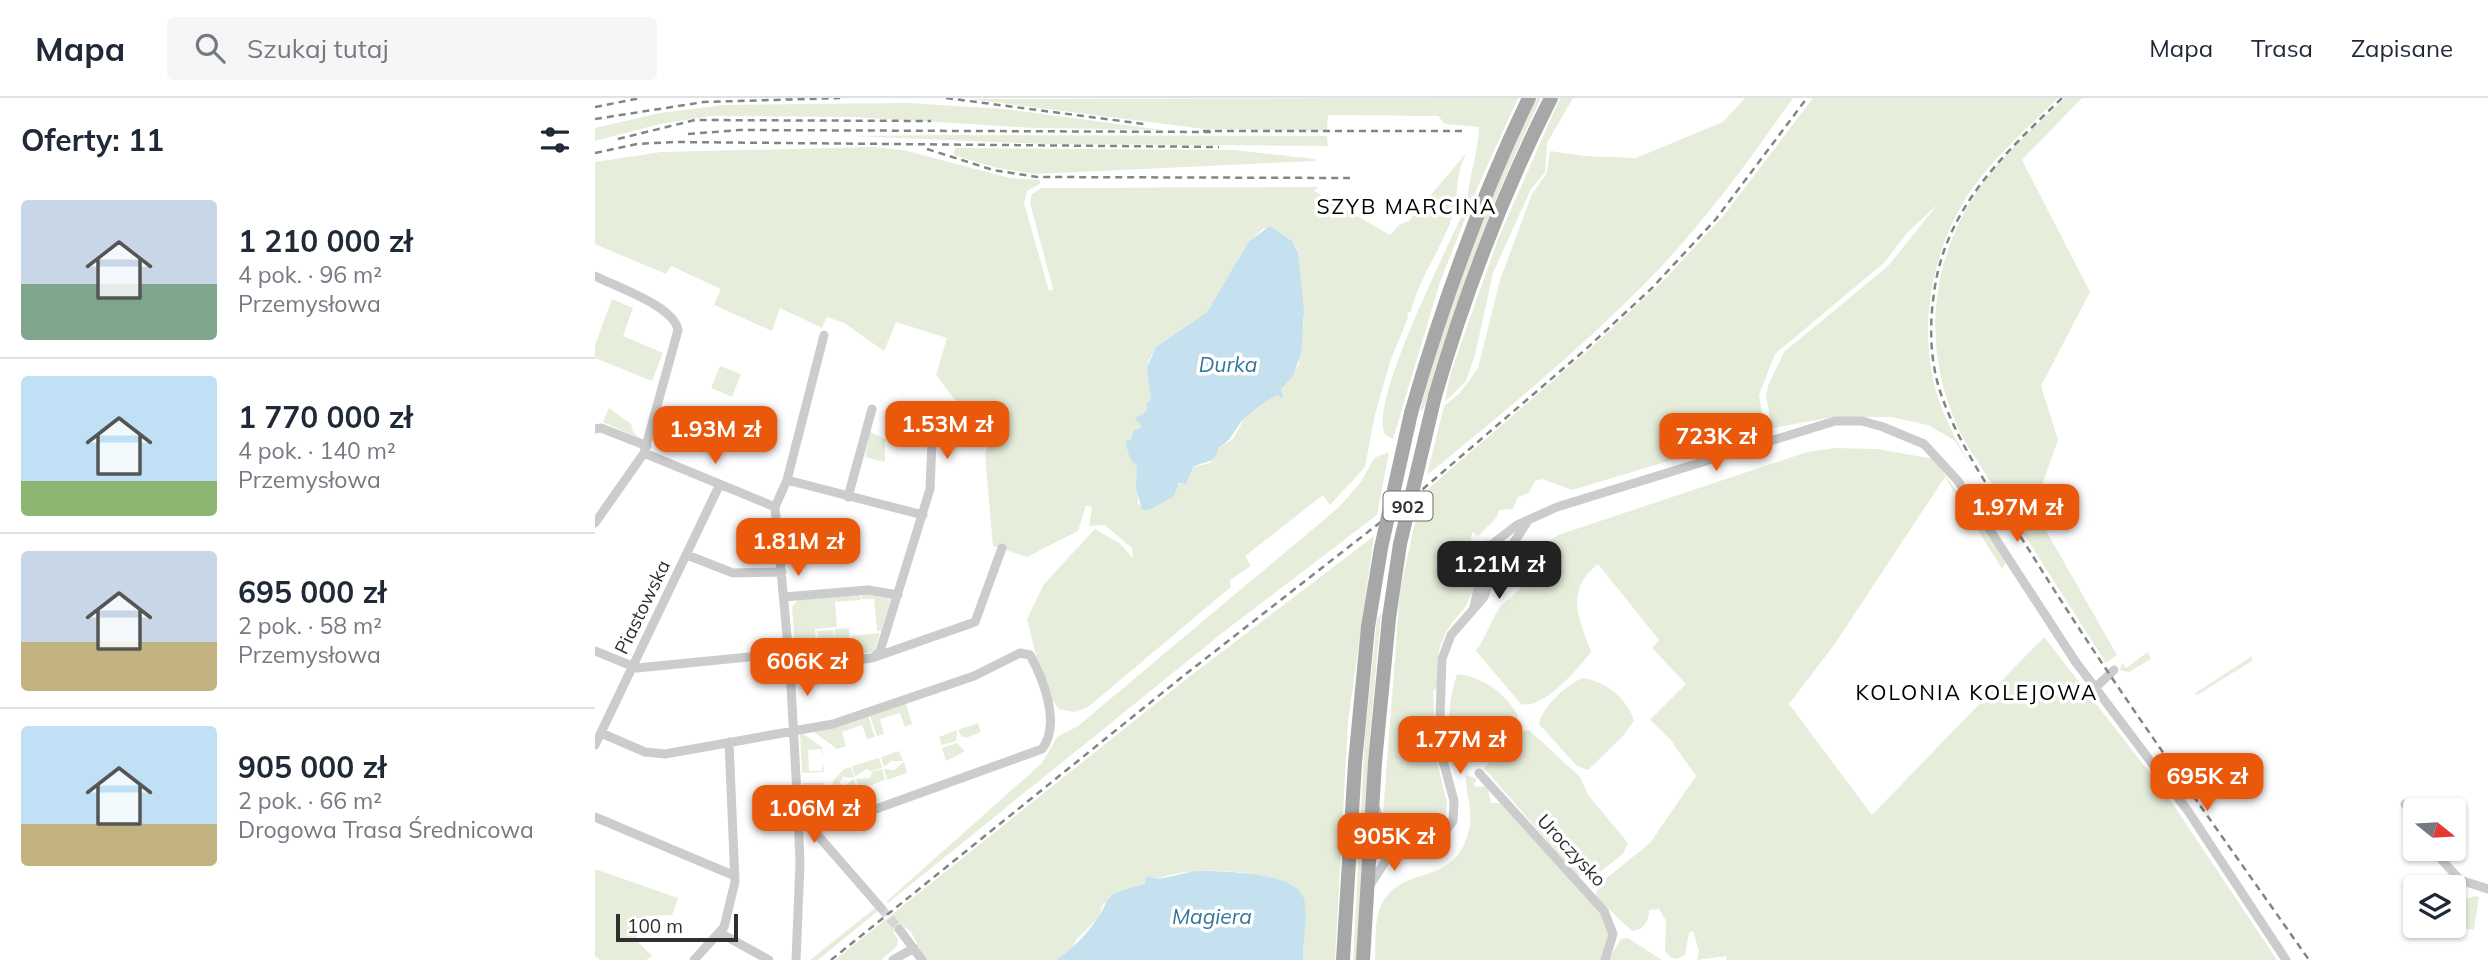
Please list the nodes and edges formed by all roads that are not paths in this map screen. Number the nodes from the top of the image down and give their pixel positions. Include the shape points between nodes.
1 (1529, 98) edge
2 (1551, 98) edge
3 (595, 276) edge
4 (824, 335) dead end
5 (926, 409) dead end
6 (872, 410) dead end
7 (595, 429) edge
8 (646, 449) junction
9 (787, 480) junction
10 (720, 484) junction
11 (848, 497) junction
12 (775, 507) junction
13 (923, 515) junction
14 (1527, 522) junction
15 (595, 523) edge
16 (1491, 545) junction
17 (1002, 548) dead end
18 (687, 555) junction
19 (1504, 558) junction
20 (1478, 569) junction
21 (782, 572) junction
22 (1493, 573) junction
23 (898, 595) junction
24 (784, 597) junction
25 (1474, 608) junction
26 (595, 642) edge
27 (789, 653) junction
28 (599, 654) edge
29 (872, 658) junction
30 (632, 667) junction
31 (790, 668) junction
32 (2114, 670) dead end
33 (2094, 689) junction
34 (798, 729) junction
35 (601, 733) junction
36 (729, 742) junction
37 (595, 745) edge
38 (1479, 773) dead end
39 (1373, 800) junction
40 (798, 813) junction
41 (595, 817) edge
42 (1412, 846) junction
43 (2443, 861) edge
44 (735, 876) junction
45 (1368, 889) junction
46 (2488, 889) edge
47 (881, 908) tunnel mouth
48 (899, 929) tunnel mouth
49 (720, 933) junction
50 (914, 948) junction
51 (694, 960) edge
52 (769, 960) edge
53 (796, 960) edge
54 (893, 960) edge
55 (922, 960) edge
56 (1343, 960) edge
57 (1363, 960) edge
58 (1605, 960) edge
59 (2286, 960) edge

1 - 56 main road, 902, bridge via 1460,260 1411,413 1384,534 1368,627 1355,762
2 - 39 main road, 902, bridge via 1478,262 1435,396 1400,544 1388,618
3 - 8 street via 667,312 676,322 677,339
4 - 9 street
5 - 13 street via 933,418 932,480
6 - 11 street
7 - 8 street
8 - 10 street
8 - 15 street
9 - 11 street
9 - 12 street
10 - 12 street
10 - 18 street, Piastowska
11 - 13 street
12 - 21 street
13 - 23 street
14 - 16 street
14 - 19 street
14 - 33 street via 1570,503 1815,425 1847,421 1883,426 1924,444 1951,472
16 - 19 street via 1500,549
16 - 20 street via 1476,553
17 - 29 street via 975,622
18 - 21 street via 733,573
18 - 30 street, Piastowska
19 - 22 street
20 - 22 street
20 - 25 street
21 - 24 street
22 - 25 street via 1485,597
23 - 24 street via 868,590
23 - 29 street via 880,652
24 - 27 street
25 - 42 street via 1451,635 1442,659 1439,746 1454,801 1453,821 1431,845
26 - 28 street
27 - 30 street
27 - 31 street
28 - 30 street
29 - 31 street
30 - 35 street, Piastowska
31 - 34 street
32 - 33 street
33 - 59 street via 2188,811
34 - 36 street
34 - 40 street
34 - 40 street via 833,724 974,676 1024,652 1034,663 1052,720 1047,743 1030,756 873,810
35 - 36 street via 660,754
35 - 37 street, Piastowska
36 - 44 street
38 - 58 street, Uroczysko via 1604,911 1613,934
39 - 42 street via 1380,821
39 - 45 main road, 902
40 - 47 street
40 - 53 street
41 - 44 street
42 - 45 street via 1388,857
43 - 46 street via 2460,880
44 - 49 street
45 - 57 main road, 902
48 - 50 street
49 - 51 street
49 - 52 street
50 - 54 street
50 - 55 street

